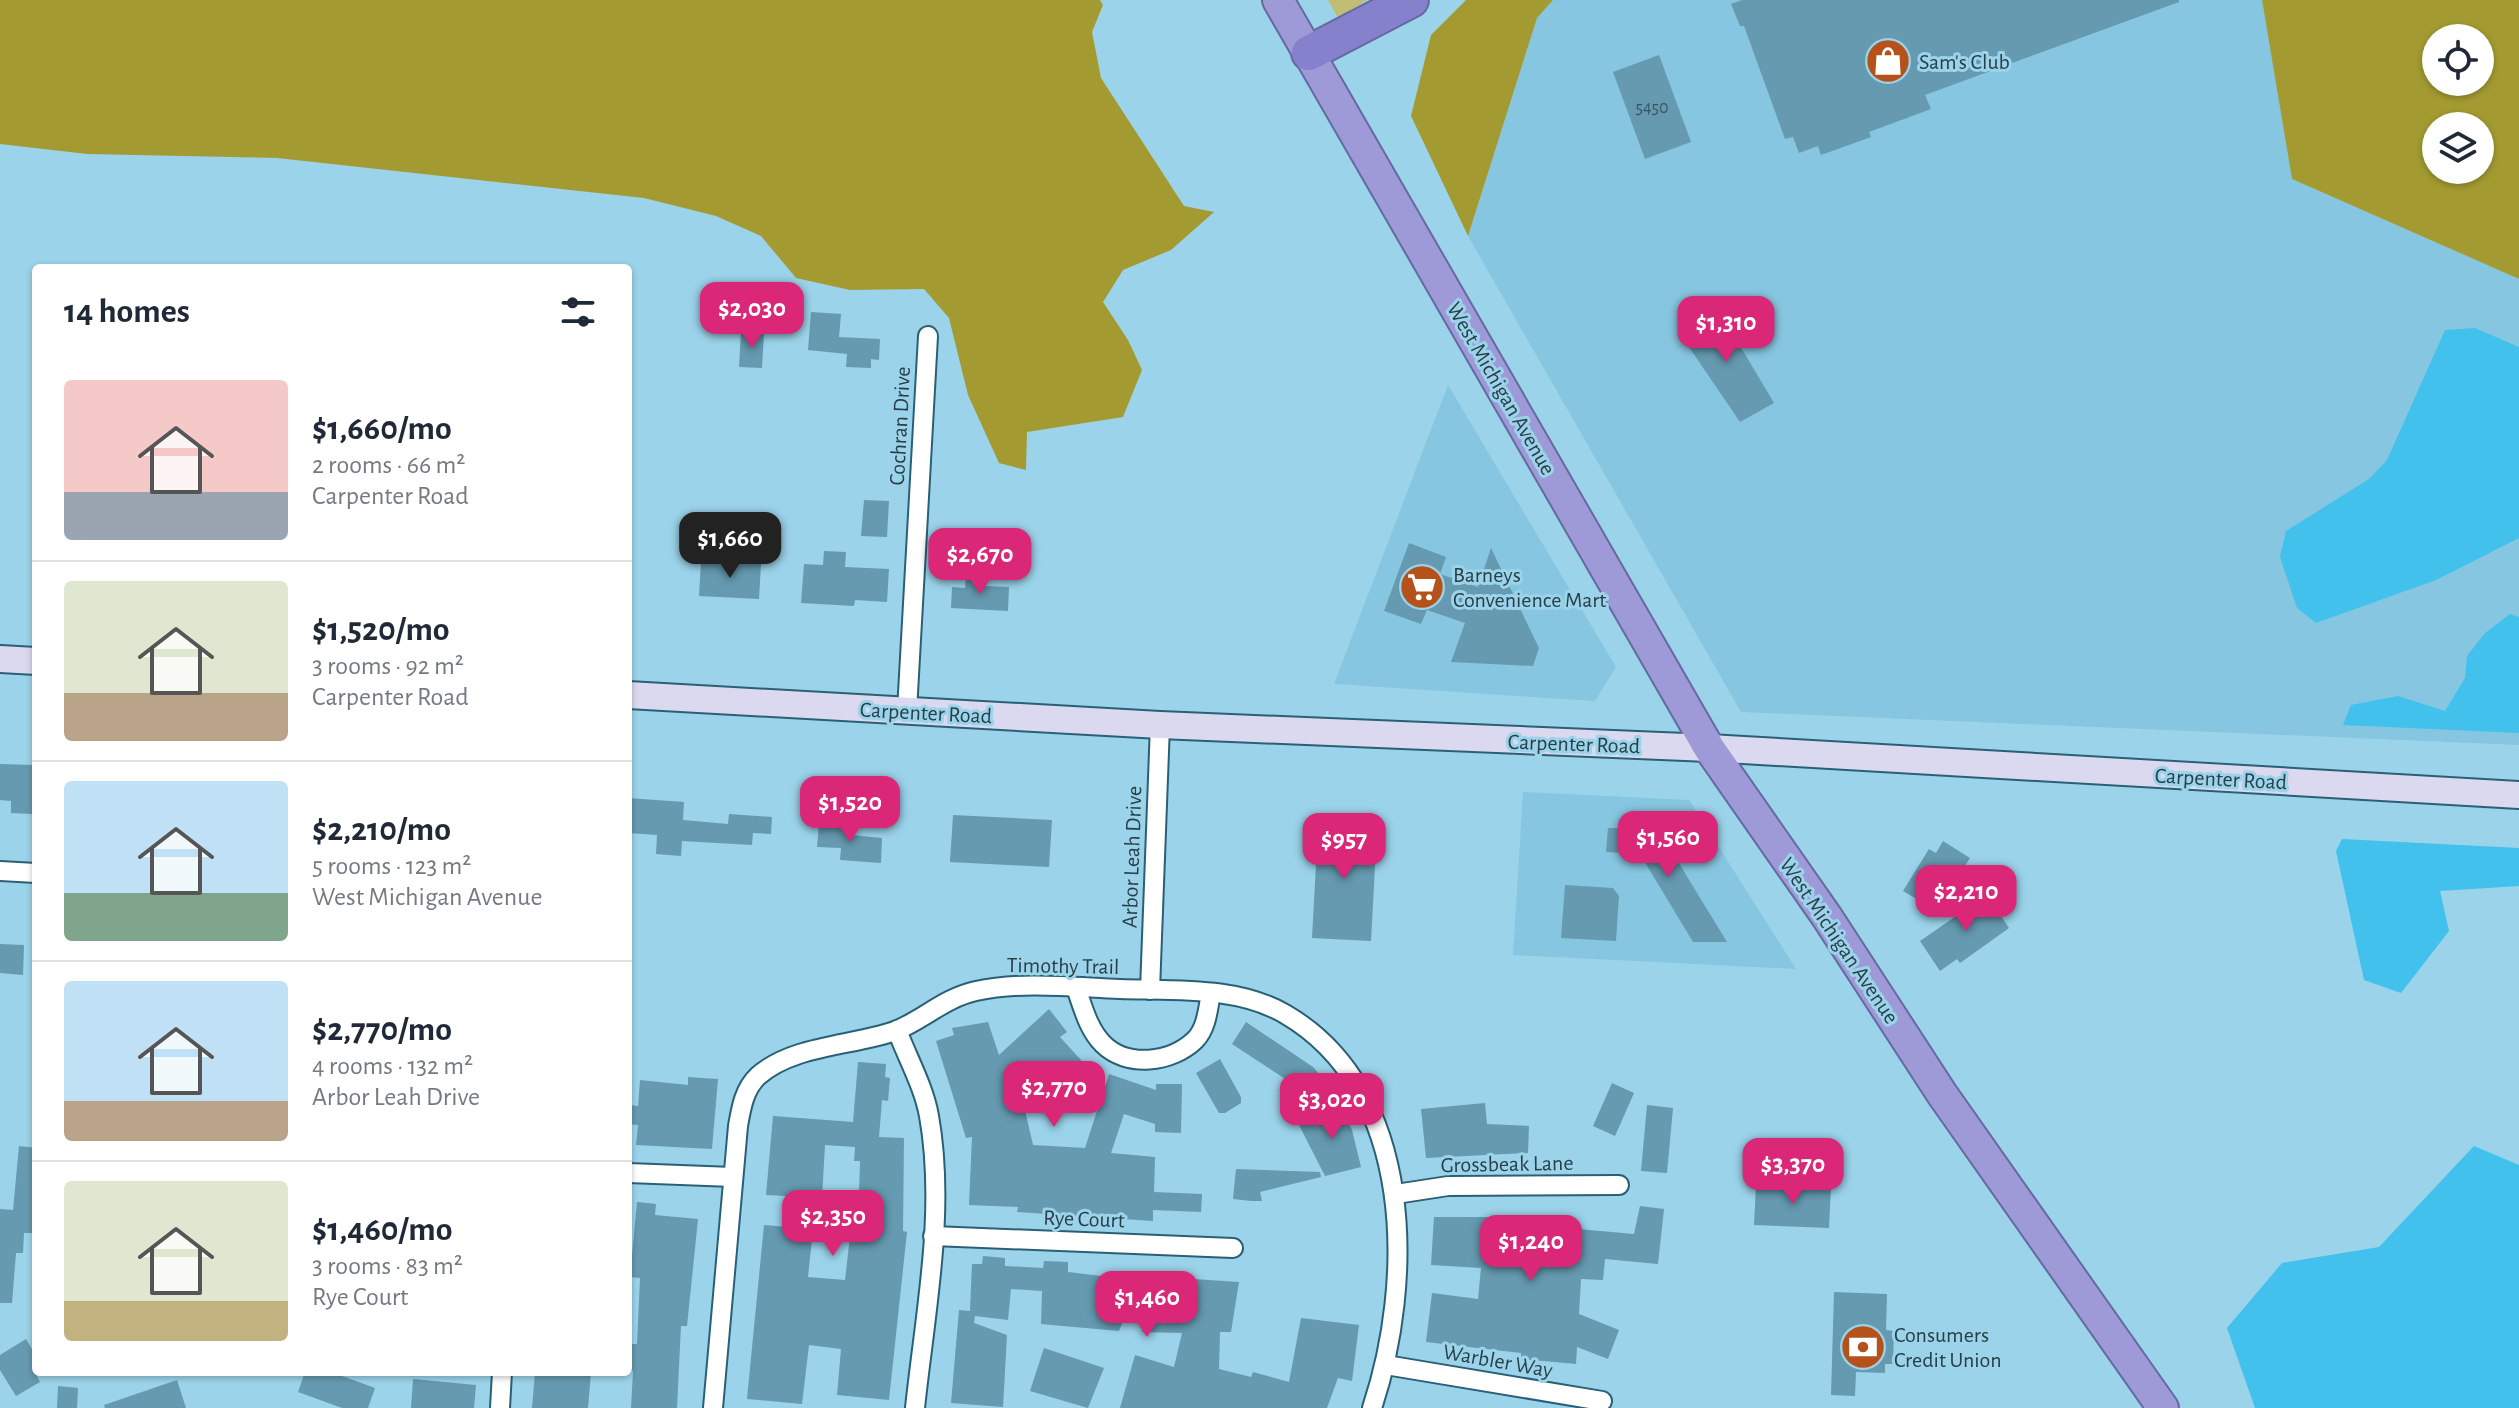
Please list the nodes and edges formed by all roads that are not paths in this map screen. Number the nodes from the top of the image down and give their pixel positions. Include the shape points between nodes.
1 (1278, 0) edge
2 (1411, 0) edge
3 (1309, 53) junction
4 (928, 336) dead end
5 (0, 659) edge
6 (32, 661) edge
7 (632, 695) edge
8 (907, 711) junction
9 (1160, 725) junction
10 (1709, 748) junction
11 (2519, 795) edge
12 (0, 871) edge
13 (32, 873) edge
14 (1076, 988) junction
15 (1150, 990) junction
16 (1211, 993) junction
17 (897, 1030) junction
18 (632, 1173) edge
19 (733, 1177) junction
20 (1619, 1185) dead end
21 (1396, 1194) junction
22 (933, 1236) junction
23 (1233, 1248) dead end
24 (1386, 1365) junction
25 (502, 1376) edge
26 (1602, 1401) dead end
27 (500, 1408) edge
28 (713, 1408) edge
29 (915, 1408) edge
30 (1372, 1408) edge
31 (2163, 1408) edge

1 - 3 highway, West Michigan Avenue
2 - 3 highway
3 - 10 highway, West Michigan Avenue
4 - 8 street, Cochran Drive
5 - 6 main road
7 - 8 main road, Carpenter Road
8 - 9 main road, Carpenter Road
9 - 10 main road, Carpenter Road
9 - 15 street, Arbor Leah Drive
10 - 11 main road, Carpenter Road
10 - 31 highway, West Michigan Avenue via 1942,1094
12 - 13 street
14 - 15 street, Timothy Trail
14 - 16 street via 1089,1023 1104,1044 1124,1058 1148,1060 1175,1053 1195,1039 1205,1024
14 - 17 street, Timothy Trail via 1014,985 973,992 938,1004
15 - 16 street, Timothy Trail
16 - 21 street, Timothy Trail via 1235,995 1284,1013 1319,1039 1358,1084 1380,1134
17 - 19 street, Timothy Trail via 779,1063 757,1077 744,1099
17 - 22 street via 929,1113
18 - 19 street
19 - 28 street, Timothy Trail
20 - 21 street, Grossbeak Lane via 1448,1186
21 - 24 street, Timothy Trail via 1393,1321
22 - 23 street, Rye Court
22 - 29 street
24 - 26 street, Warbler Way
24 - 30 street, Timothy Trail
25 - 27 street

